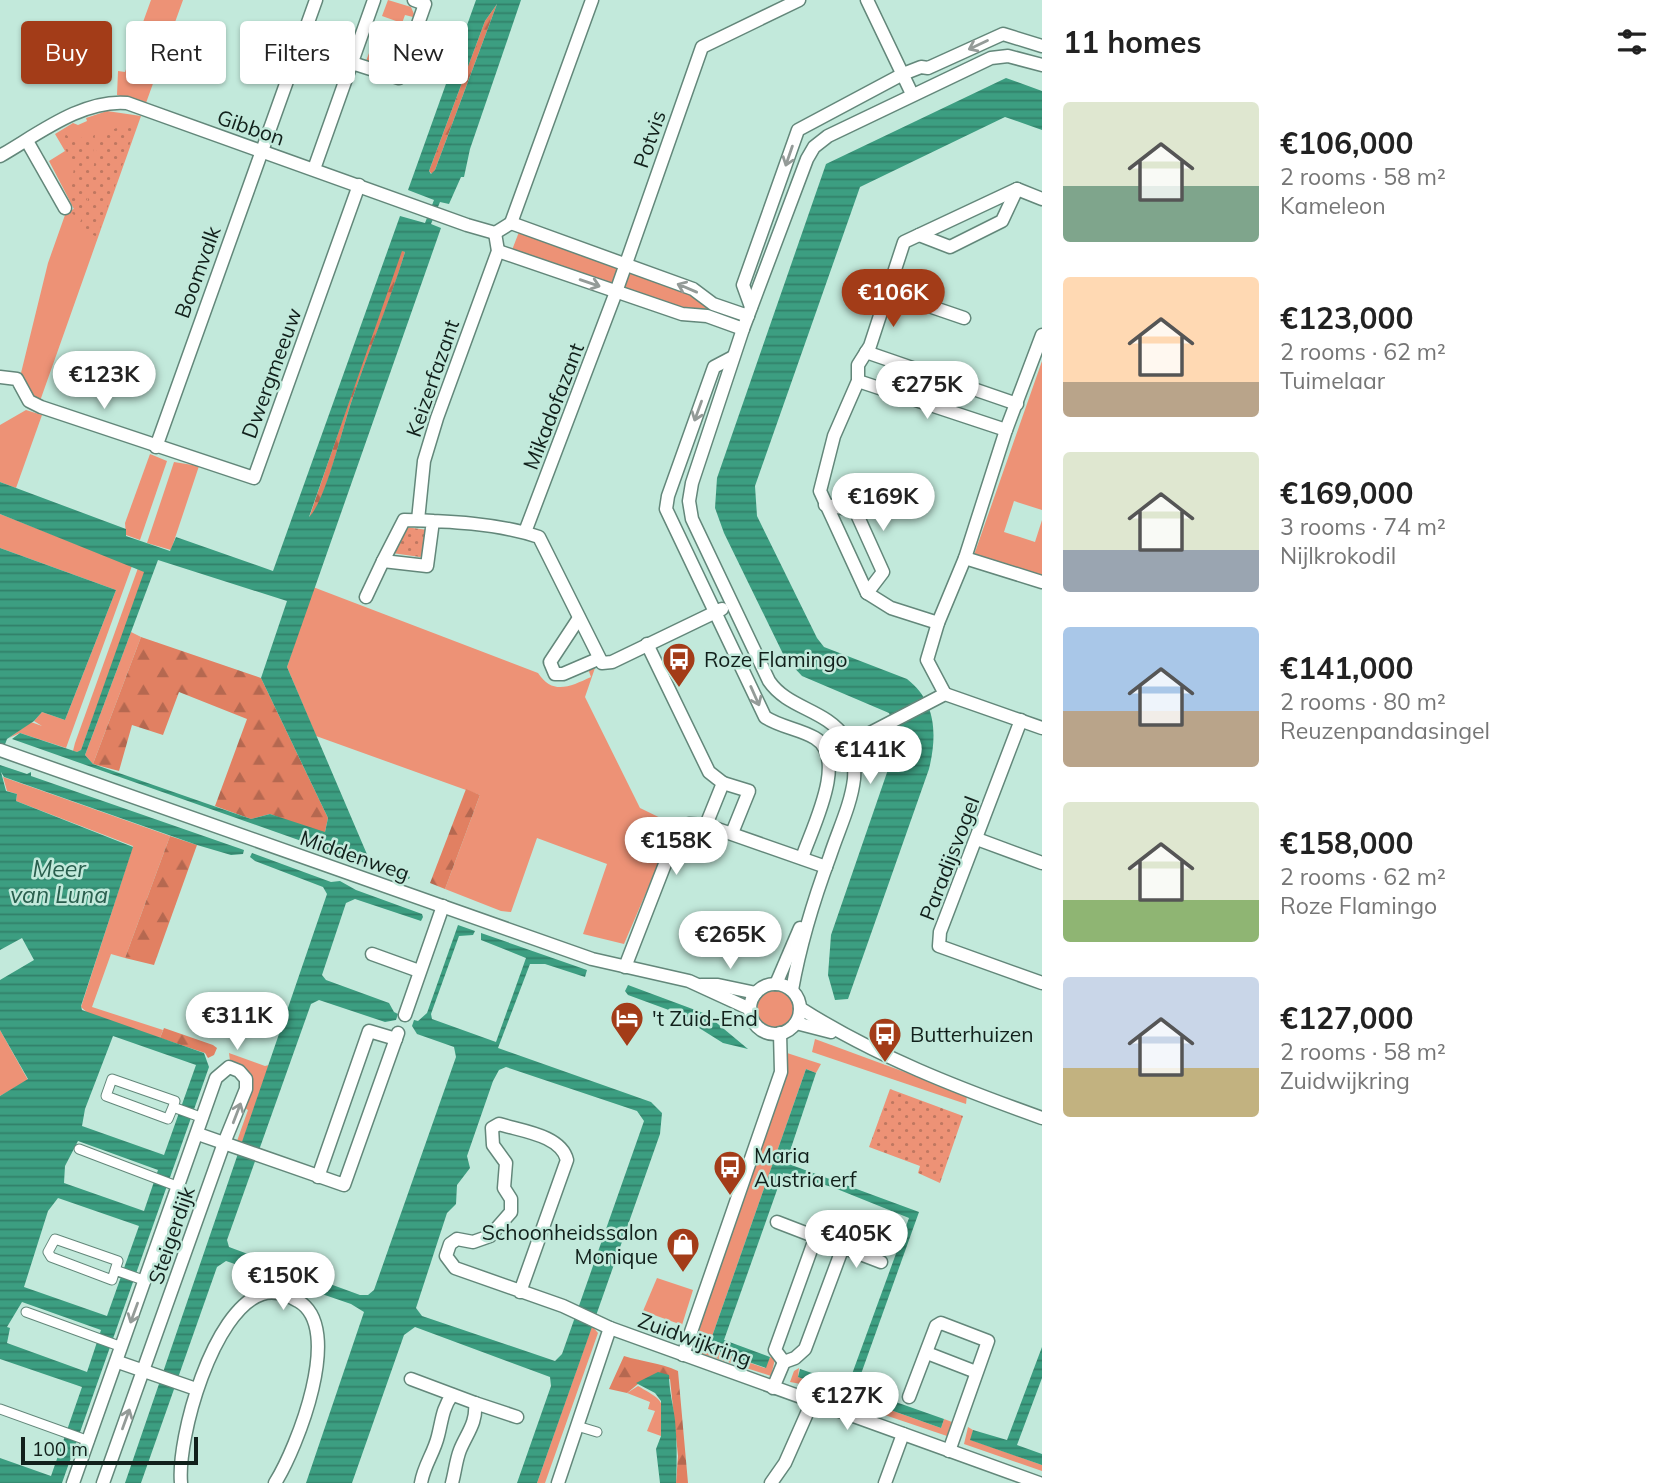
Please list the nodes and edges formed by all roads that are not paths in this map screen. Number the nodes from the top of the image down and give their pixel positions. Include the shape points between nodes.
1 (316, 0) edge
2 (374, 0) edge
3 (414, 0) edge
4 (592, 0) edge
5 (799, 0) edge
6 (867, 0) edge
7 (1042, 46) edge
8 (355, 54) edge
9 (355, 64) edge
10 (1042, 65) edge
11 (903, 75) junction
12 (344, 84) edge
13 (912, 94) junction
14 (27, 141) junction
15 (262, 151) junction
16 (0, 156) edge
17 (314, 169) junction
18 (359, 185) junction
19 (1017, 189) junction
20 (1042, 199) edge
21 (65, 208) dead end
22 (511, 223) junction
23 (495, 233) junction
24 (919, 235) junction
25 (498, 251) junction
26 (625, 265) junction
27 (616, 292) junction
28 (888, 292) junction
29 (750, 311) junction
30 (964, 318) dead end
31 (743, 329) junction
32 (1042, 335) edge
33 (866, 352) junction
34 (733, 358) junction
35 (0, 377) edge
36 (858, 381) junction
37 (1017, 404) junction
38 (1006, 430) junction
39 (156, 447) junction
40 (825, 505) junction
41 (418, 520) junction
42 (433, 521) junction
43 (525, 533) junction
44 (965, 558) junction
45 (383, 561) junction
46 (1042, 582) edge
47 (867, 593) junction
48 (366, 597) dead end
49 (732, 605) junction
50 (716, 612) junction
51 (579, 618) junction
52 (938, 623) junction
53 (647, 644) junction
54 (597, 659) junction
55 (945, 694) junction
56 (1021, 720) junction
57 (1042, 728) edge
58 (849, 744) junction
59 (3, 751) edge
60 (723, 783) junction
61 (706, 825) junction
62 (732, 833) junction
63 (977, 839) junction
64 (802, 858) junction
65 (1042, 863) edge
66 (825, 867) junction
67 (819, 887) junction
68 (443, 906) junction
69 (372, 954) dead end
70 (625, 967) junction
71 (419, 971) junction
72 (1042, 983) edge
73 (776, 984) junction
74 (701, 985) junction
75 (792, 990) junction
76 (756, 993) junction
77 (800, 1007) junction
78 (750, 1009) junction
79 (405, 1015) dead end
80 (796, 1023) junction
81 (780, 1033) junction
82 (845, 1036) junction
83 (173, 1107) junction
84 (203, 1118) junction
85 (1042, 1118) edge
86 (198, 1134) junction
87 (230, 1145) junction
88 (79, 1149) dead end
89 (318, 1177) junction
90 (179, 1187) junction
91 (777, 1222) dead end
92 (816, 1236) junction
93 (843, 1247) junction
94 (881, 1262) dead end
95 (116, 1270) junction
96 (146, 1281) junction
97 (520, 1292) junction
98 (26, 1312) dead end
99 (610, 1328) junction
100 (122, 1347) junction
101 (927, 1353) junction
102 (683, 1355) junction
103 (118, 1362) junction
104 (784, 1362) junction
105 (144, 1370) junction
106 (976, 1372) junction
107 (411, 1378) dead end
108 (773, 1388) junction
109 (196, 1389) junction
110 (452, 1395) junction
111 (909, 1397) dead end
112 (812, 1402) junction
113 (475, 1403) junction
114 (0, 1409) edge
115 (517, 1417) dead end
116 (577, 1426) junction
117 (597, 1432) dead end
118 (903, 1434) junction
119 (89, 1441) junction
120 (949, 1451) junction
121 (999, 1468) junction
122 (454, 1482) edge
123 (73, 1483) edge
124 (103, 1483) edge
125 (181, 1483) edge
126 (275, 1483) edge
127 (421, 1483) edge
128 (558, 1483) edge
129 (771, 1483) edge
130 (885, 1483) edge
131 (993, 1483) edge
132 (1039, 1483) edge

1 - 15 street, Boomvalk
2 - 8 street
3 - 9 street via 425,4 399,78
4 - 22 street
5 - 26 street, Potvis via 702,47
6 - 11 street
7 -> 11 street via 1003,34
10 - 13 street via 999,56
11 - 13 street
11 -> 29 street via 798,130 743,285
12 - 17 street
13 - 29 street via 823,138 811,151
14 - 15 street, Gibbon via 86,109 118,103
14 - 16 street, Gibbon
14 - 21 street
15 - 17 street, Gibbon
15 - 39 street, Boomvalk
17 - 18 street, Gibbon
18 - 23 street, Gibbon
18 - 39 street, Dwergmeeuw via 254,478
19 - 20 street
19 - 24 street
19 - 24 street via 1002,221 950,247
22 - 23 street
22 - 26 street
23 - 25 street
24 - 28 street via 904,242
25 -> 27 street
25 - 41 street, Keizerfazant via 424,461
26 - 27 street
29 -> 26 street via 713,304 693,289
27 - 31 street
27 - 43 street, Mikadofazant
28 - 30 street
28 - 33 street
29 - 31 street
31 - 34 street
32 - 37 street
33 - 36 street via 858,365
33 - 37 street
34 - 49 street via 689,497 692,519
34 -> 50 street via 714,367 666,503
35 - 39 street via 17,379 29,401 41,407
36 - 38 street
36 - 40 street via 834,436 822,480
37 - 38 street
38 - 44 street
40 - 47 street
40 - 47 street via 855,510 883,572
41 - 42 street
41 - 45 street via 404,520
42 - 43 street
42 - 45 street via 427,566
43 - 51 street via 539,537
44 - 46 street
44 - 52 street
45 - 48 street
47 - 52 street via 891,608
49 - 50 street
49 - 58 street via 773,686 825,718
50 - 53 street
50 -> 64 street via 765,717 816,738 828,755 830,778
51 - 54 street
51 - 54 street via 550,662 551,668 559,675
52 - 55 street via 927,660
53 - 54 street via 607,664
53 - 60 street via 709,772
55 - 56 street
55 - 58 street
56 - 57 street
56 - 63 street, Paradijsvogel
58 - 66 street via 854,765 852,789
59 - 68 street, Middenweg
60 - 61 street
60 - 62 street via 749,791
61 - 62 street
61 - 70 street via 679,828
62 - 64 street
63 - 65 street
63 - 72 street, Paradijsvogel via 940,932 939,946
64 - 66 street
66 - 67 street
67 - 73 street
67 - 75 street
68 - 70 street, Middenweg
68 - 71 street
69 - 71 street
70 - 74 street, Middenweg
71 - 79 street
73 - 75 street
73 - 76 street
74 - 76 street, Middenweg
74 - 78 street, Middenweg
75 - 77 street
76 - 78 street
77 - 80 street
77 - 82 street
78 - 81 street via 763,1030
80 - 81 street
80 - 82 street
81 - 102 street via 781,1072
82 - 85 street via 943,1082
83 - 83 street via 169,1119 106,1096 112,1079 175,1101
83 - 84 street
84 - 86 street, Steigerdijk
87 -> 84 street, Steigerdijk via 246,1089 246,1079 239,1071 229,1067 219,1073
86 - 87 street
86 - 90 street, Steigerdijk
87 - 89 street
87 - 105 street, Steigerdijk
88 - 90 street, Steigerdijk
89 - 89 street via 344,1185 397,1036 369,1031
90 - 96 street, Steigerdijk
91 - 92 street
92 - 93 street
92 - 104 street via 775,1350
93 - 94 street
93 - 104 street via 805,1349
95 - 95 street, Steigerdijk via 112,1280 51,1258 50,1245 55,1239 118,1261
95 - 96 street, Steigerdijk
96 -> 100 street, Steigerdijk
97 - 97 street via 567,1160 563,1149 552,1141 499,1124 490,1137 506,1163 504,1188 511,1199 510,1212 490,1236 473,1242 457,1239 446,1255 455,1268
97 - 99 street
98 - 100 street
99 - 102 street, Zuidwijkring
99 - 116 street, Zuidwijkring
100 - 103 street, Steigerdijk
101 - 106 street
101 - 106 street via 940,1323 988,1341
101 - 111 street
102 - 108 street, Zuidwijkring
103 - 105 street
103 - 119 street, Steigerdijk
104 - 108 street
105 - 109 street
124 -> 105 street, Steigerdijk
106 - 120 street
107 - 110 street
108 - 112 street, Zuidwijkring
109 - 125 street via 182,1447
109 - 126 street via 220,1338 251,1300 276,1293 307,1306 319,1340 312,1388 302,1426
110 - 113 street
110 - 127 street via 444,1406
112 - 118 street, Zuidwijkring
112 - 129 street
113 - 115 street
113 - 122 street via 476,1414 460,1450
114 - 119 street
116 - 117 street
116 - 128 street, Zuidwijkring
118 - 120 street, Zuidwijkring
118 - 130 street
119 - 123 street, Steigerdijk
120 - 121 street, Zuidwijkring
121 - 131 street
121 - 132 street, Zuidwijkring

